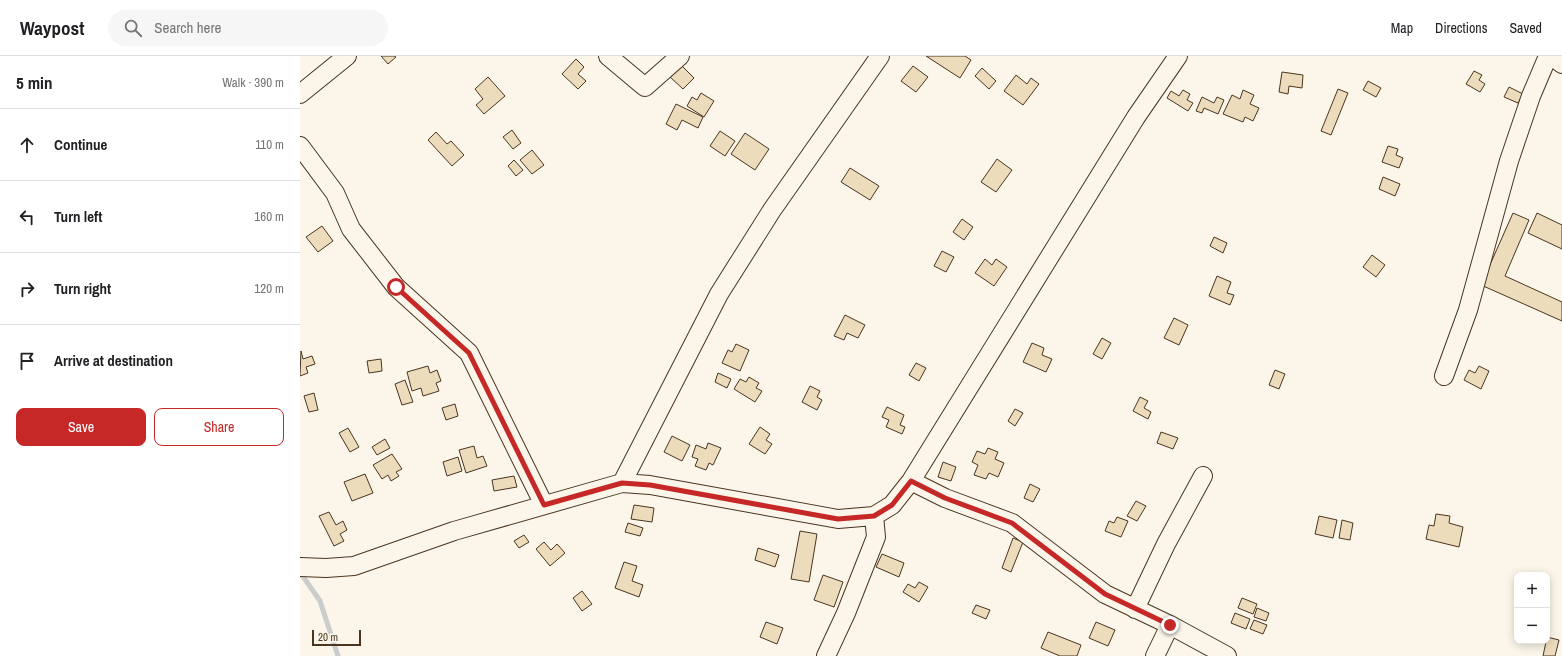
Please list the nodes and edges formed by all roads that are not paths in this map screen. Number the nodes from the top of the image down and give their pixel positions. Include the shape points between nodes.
1 (347, 56) edge
2 (608, 56) edge
3 (680, 56) edge
4 (880, 56) edge
5 (1178, 56) edge
6 (1548, 56) edge
7 (1552, 56) edge
8 (1562, 64) edge
9 (300, 94) edge
10 (300, 146) edge
11 (1444, 376) dead end
12 (1203, 476) dead end
13 (911, 481) junction
14 (622, 483) junction
15 (544, 505) junction
16 (874, 516) junction
17 (300, 567) edge
18 (1135, 609) junction
19 (1170, 625) junction
20 (826, 656) edge
21 (1156, 656) edge
22 (1227, 656) edge

1 - 9 street
2 - 3 street via 645,87
4 - 14 street via 772,210 719,294
5 - 13 street via 1136,117
6 - 11 street via 1530,96 1509,161 1468,310
7 - 8 street
10 - 15 street via 335,193 351,229 396,287 469,353
12 - 18 street
13 - 16 street via 892,505
13 - 18 street via 945,498 1012,523 1105,594
14 - 15 street
14 - 16 street via 650,485 838,519
15 - 17 street via 454,531 354,566
16 - 20 street via 876,537
18 - 19 street
19 - 21 street
19 - 22 street

